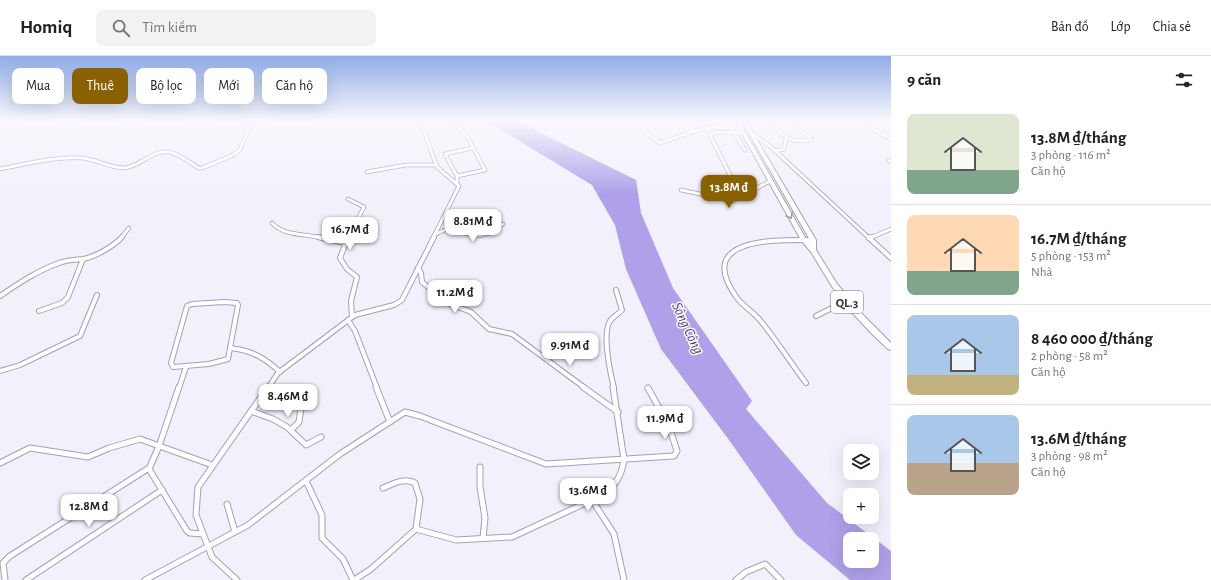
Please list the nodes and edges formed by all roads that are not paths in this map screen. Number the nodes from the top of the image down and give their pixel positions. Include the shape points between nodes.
1 (242, 145) edge
2 (429, 145) edge
3 (715, 145) edge
4 (742, 145) edge
5 (750, 145) edge
6 (758, 145) edge
7 (768, 145) edge
8 (785, 145) edge
9 (472, 148) joint
10 (745, 150) dead end
11 (775, 151) junction
12 (436, 165) junction
13 (0, 169) edge
14 (366, 172) dead end
15 (457, 176) junction
16 (733, 181) dead end
17 (770, 181) junction
18 (457, 183) junction
19 (682, 190) dead end
20 (348, 199) dead end
21 (272, 223) dead end
22 (503, 224) dead end
23 (129, 228) dead end
24 (891, 230) edge
25 (434, 236) junction
26 (869, 238) junction
27 (804, 240) junction
28 (813, 240) junction
29 (345, 243) junction
30 (813, 249) junction
31 (891, 258) edge
32 (83, 259) junction
33 (418, 268) junction
34 (616, 290) dead end
35 (97, 295) dead end
36 (0, 296) edge
37 (846, 301) junction
38 (39, 311) dead end
39 (816, 316) dead end
40 (350, 318) junction
41 (230, 348) junction
42 (891, 348) edge
43 (186, 367) junction
44 (0, 370) edge
45 (280, 372) junction
46 (806, 383) dead end
47 (306, 388) dead end
48 (648, 388) dead end
49 (251, 411) junction
50 (618, 412) junction
51 (390, 422) junction
52 (292, 430) junction
53 (321, 437) dead end
54 (159, 446) junction
55 (624, 460) junction
56 (0, 463) edge
57 (212, 465) junction
58 (480, 467) dead end
59 (149, 468) junction
60 (306, 481) junction
61 (383, 488) dead end
62 (162, 490) junction
63 (592, 500) junction
64 (227, 504) dead end
65 (416, 529) junction
66 (235, 532) junction
67 (203, 534) junction
68 (483, 538) junction
69 (208, 546) junction
70 (147, 579) edge
71 (356, 579) edge
72 (5, 580) edge
73 (26, 580) edge
74 (237, 580) edge
75 (624, 580) edge
76 (736, 580) edge
77 (780, 580) edge

1 - 13 street via 240,150 231,156 202,168 165,151 157,153 142,164 126,168 101,160 62,158
2 - 12 street
3 - 16 street
4 - 10 street
5 - 17 highway, QL.3
6 - 28 highway
7 - 11 street
8 - 11 street via 784,149
9 - 15 street via 445,154
9 - 15 street via 485,171
11 - 26 street
12 - 14 street via 406,165
12 - 18 street via 442,173
15 - 18 street
17 - 19 street via 733,201
17 -> 27 highway, QL.3
18 - 25 street via 459,186
20 - 29 street via 364,207
21 - 29 street via 284,233 312,235
22 - 25 street via 479,236 447,229
23 - 32 street via 115,246
24 - 26 street
25 - 33 street
26 - 31 street
27 - 28 street
27 - 30 highway, QL.3
27 - 46 street via 756,242 742,247 726,258 724,270 738,299 753,312
28 - 30 highway, QL.3
29 - 40 street via 340,258 347,269 357,277
30 - 37 highway, QL.3 via 827,275
32 - 36 street via 58,263 28,277
32 - 38 street via 73,286 64,301
33 - 40 street via 402,300 394,305
33 - 50 street via 422,282 447,303 472,312 489,329 512,334
34 - 50 street via 622,310 610,321 607,335
35 - 44 street via 85,330 80,336 20,365
37 - 39 street
37 - 42 highway, QL.3
40 - 45 street
40 - 51 street
41 - 43 street via 228,360
41 - 43 street via 237,303 189,305 171,366
41 - 45 street via 263,356
43 - 54 street
45 - 49 street
47 - 52 street via 307,394 299,422
48 - 55 street via 670,428 676,454 670,457
49 - 52 street
49 - 57 street
50 - 55 street
51 - 55 street via 405,412 420,416 546,464
51 - 60 street via 340,454
52 - 53 street via 306,445
54 - 56 street via 140,439 88,457 30,448
54 - 57 street
54 - 59 street
55 - 63 street via 617,482 605,494
57 - 67 street via 198,487 196,515
58 - 68 street via 485,518
59 - 62 street
59 - 72 street via 10,556 3,563
60 - 66 street
60 - 71 street via 322,515 322,538 343,559
61 - 65 street via 410,480 415,483 420,499
62 - 67 street via 187,531
62 - 73 street
63 - 68 street via 512,537
63 - 75 street via 614,534
64 - 66 street
65 - 68 street via 456,540
65 - 71 street
66 - 69 street
67 - 69 street
69 - 70 street
69 - 74 street via 212,556
76 - 77 street via 764,564

